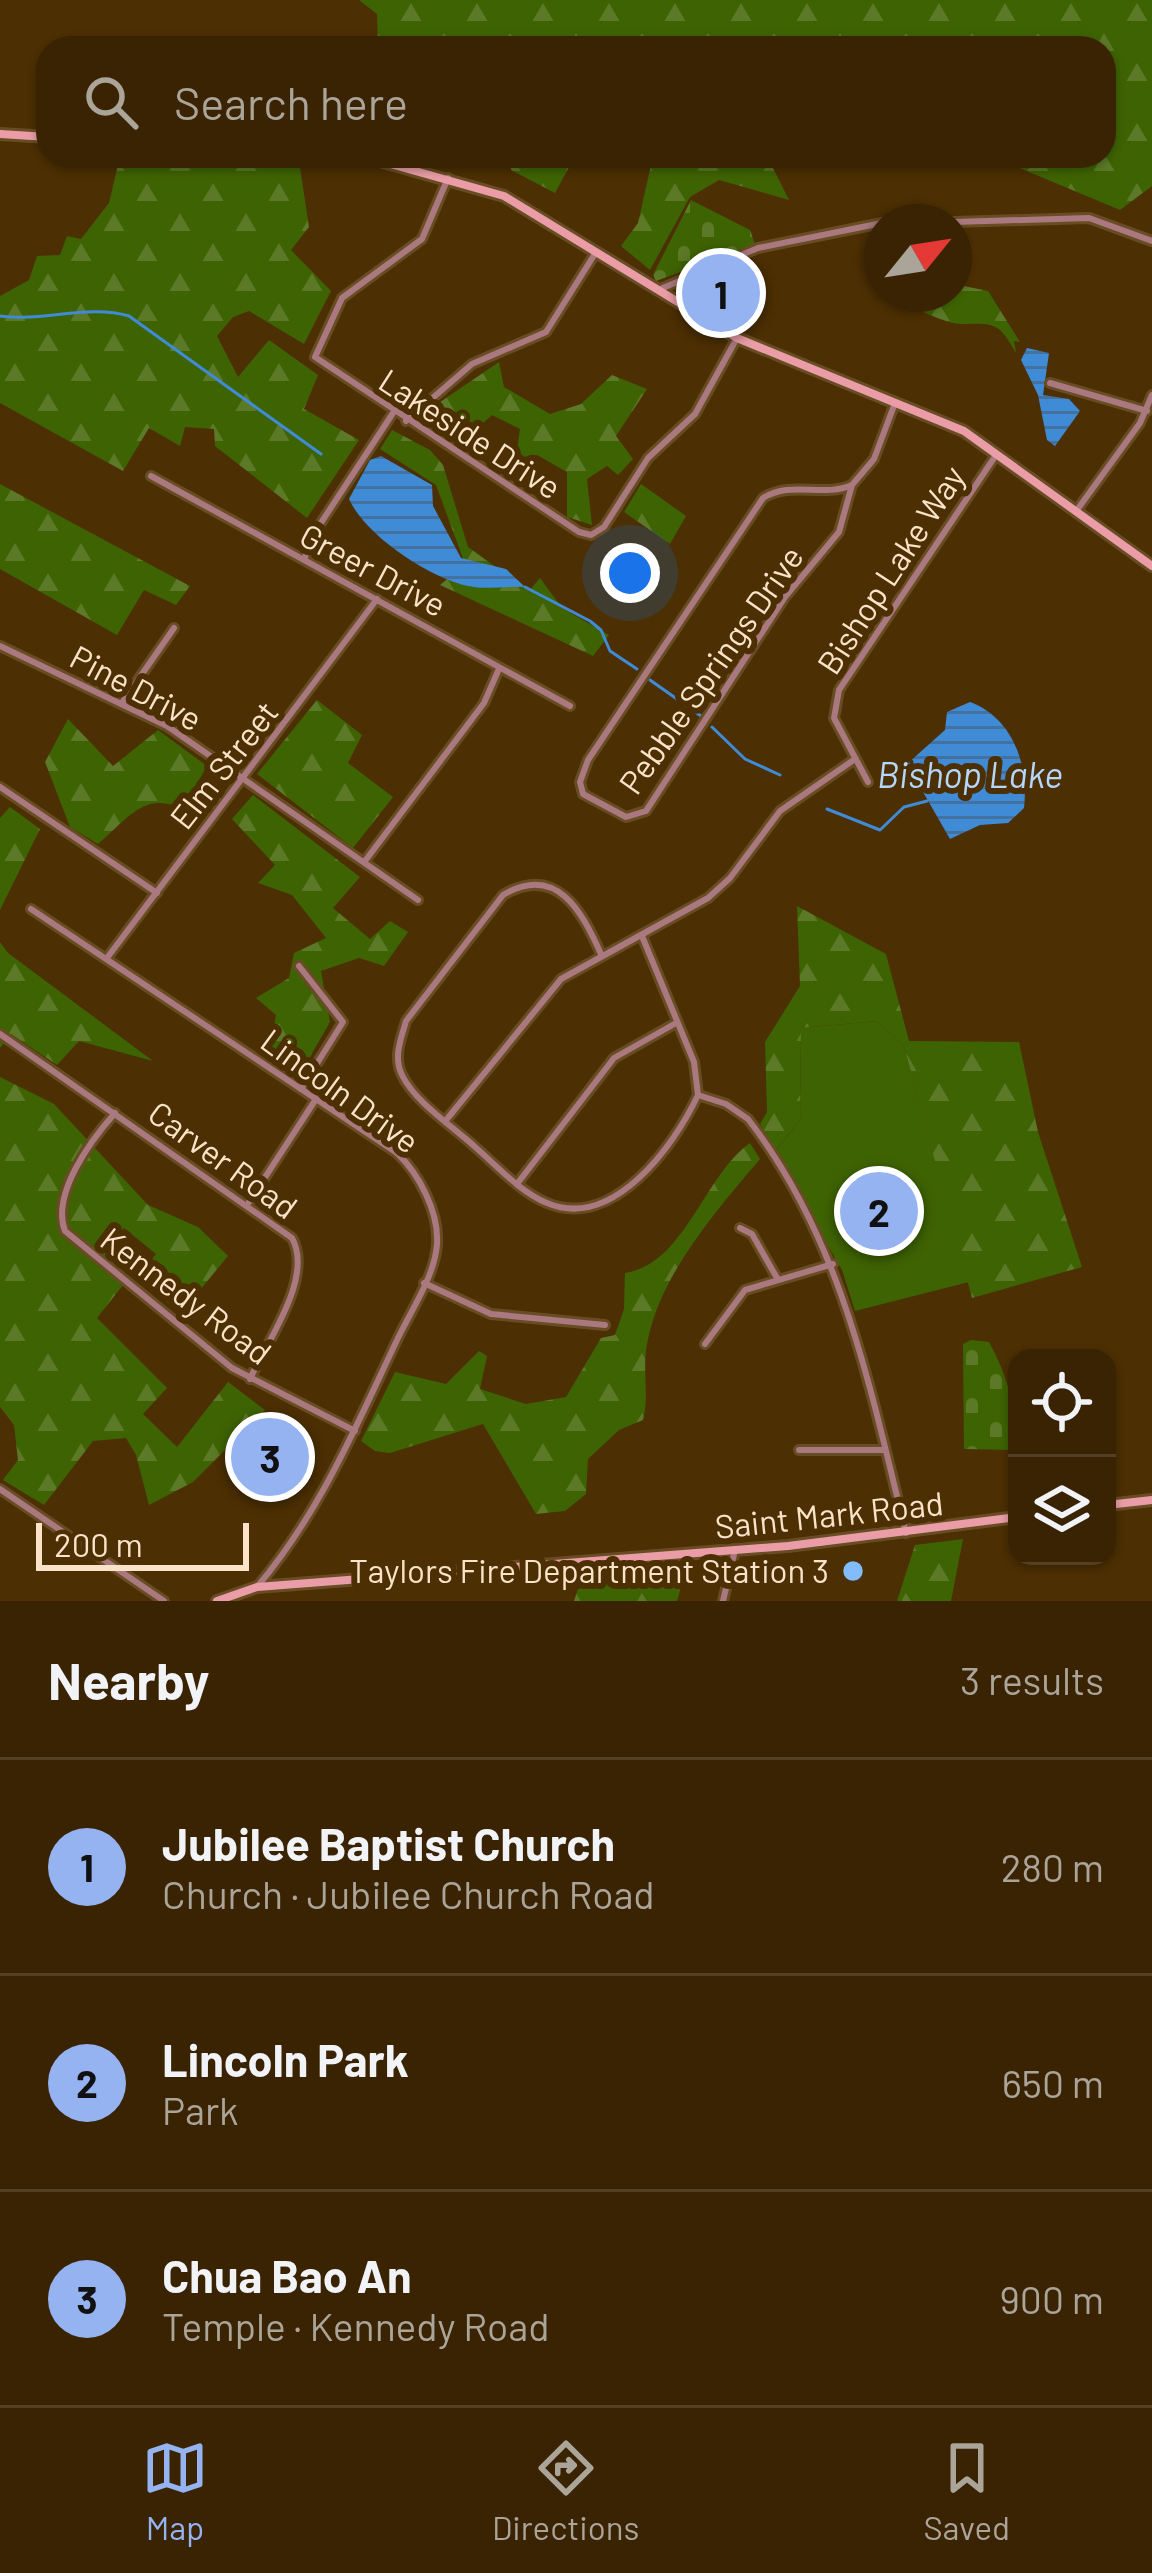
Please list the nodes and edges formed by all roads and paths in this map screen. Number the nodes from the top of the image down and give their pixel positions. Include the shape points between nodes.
1 (0, 134) edge
2 (36, 136) edge
3 (414, 168) edge
4 (448, 176) junction
5 (972, 221) edge
6 (864, 227) edge
7 (1152, 241) edge
8 (596, 251) junction
9 (658, 290) junction
10 (737, 338) junction
11 (1050, 383) dead end
12 (1152, 394) edge
13 (896, 401) junction
14 (1147, 411) junction
15 (393, 413) junction
16 (406, 421) junction
17 (998, 452) junction
18 (151, 476) dead end
19 (852, 485) junction
20 (1077, 510) junction
21 (305, 559) junction
22 (1152, 566) edge
23 (377, 599) junction
24 (174, 628) dead end
25 (0, 646) edge
26 (498, 671) junction
27 (122, 703) junction
28 (570, 706) dead end
29 (855, 760) junction
30 (244, 778) junction
31 (868, 782) dead end
32 (0, 787) edge
33 (365, 861) junction
34 (157, 893) junction
35 (418, 900) dead end
36 (31, 910) dead end
37 (642, 937) junction
38 (601, 954) junction
39 (106, 958) junction
40 (299, 966) dead end
41 (676, 1023) junction
42 (0, 1034) edge
43 (301, 1089) junction
44 (698, 1095) junction
45 (316, 1099) junction
46 (116, 1112) junction
47 (446, 1120) junction
48 (517, 1184) junction
49 (248, 1203) junction
50 (740, 1228) dead end
51 (833, 1264) junction
52 (777, 1278) junction
53 (424, 1283) junction
54 (605, 1325) dead end
55 (705, 1344) dead end
56 (250, 1378) junction
57 (356, 1430) junction
58 (799, 1450) dead end
59 (885, 1450) junction
60 (0, 1490) edge
61 (1152, 1500) edge
62 (1116, 1504) edge
63 (1008, 1518) edge
64 (906, 1533) junction
65 (735, 1550) junction
66 (257, 1587) junction
67 (164, 1601) edge
68 (218, 1601) edge
69 (723, 1601) edge

1 - 2 street
3 - 4 street
4 - 8 street via 519,204
4 - 15 street, Lakeside Drive via 422,239 342,298 315,350 320,364
5 - 7 street via 1089,218
6 - 9 street via 758,248
8 - 9 street
8 - 16 street via 546,332 472,364
9 - 10 street
10 - 13 street
10 - 16 street, Lakeside Drive via 695,414 648,458 595,534 568,525
11 - 14 street
12 - 14 street
13 - 17 street
13 - 19 street, Pebble Springs Drive via 874,459
14 - 20 street
15 - 16 street, Lakeside Drive
15 - 21 street
17 - 20 street
17 - 29 street, Bishop Lake Way via 839,690 834,718
18 - 21 street, Greer Drive
19 - 19 street, Pebble Springs Drive via 779,490 757,506 588,760 584,794 626,817 646,811 784,597 839,532
20 - 22 street
21 - 23 street, Greer Drive
23 - 26 street, Greer Drive
23 - 30 street, Elm Street
24 - 27 street
25 - 27 street, Pine Drive
26 - 28 street, Greer Drive
26 - 33 street via 484,703
27 - 30 street, Pine Drive
29 - 31 street, Bishop Lake Way
29 - 37 street via 780,811 708,898
30 - 33 street, Pine Drive
30 - 34 street, Elm Street
32 - 34 street
33 - 35 street, Pine Drive
34 - 39 street, Elm Street
36 - 39 street, Lincoln Drive
37 - 38 street
37 - 41 street
38 - 47 street via 547,992
38 - 47 street via 566,895 533,884 503,895 406,1021 400,1041 402,1077
39 - 43 street, Lincoln Drive
40 - 43 street via 343,1022
41 - 44 street
41 - 48 street via 614,1058
42 - 46 street, Carver Road
43 - 45 street, Lincoln Drive
44 - 48 street via 644,1172 610,1200 553,1206
44 - 51 street via 726,1103 755,1127
45 - 49 street
45 - 53 street, Lincoln Drive via 415,1174 436,1228
46 - 49 street, Carver Road
46 - 56 street, Kennedy Road via 71,1182 61,1222
47 - 48 street
49 - 56 street, Carver Road via 292,1238 300,1265
50 - 52 street via 752,1234
51 - 52 street
51 - 59 street
52 - 55 street via 745,1290
53 - 54 street via 499,1316
53 - 57 street, Lincoln Drive
56 - 57 street, Kennedy Road
57 - 66 street, Lincoln Drive via 320,1503
58 - 59 street
59 - 64 street
60 - 67 street
61 - 62 street
63 - 64 street, Saint Mark Road
64 - 65 street, Saint Mark Road
65 - 66 street, Saint Mark Road
65 - 69 street
66 - 68 street, Saint Mark Road

